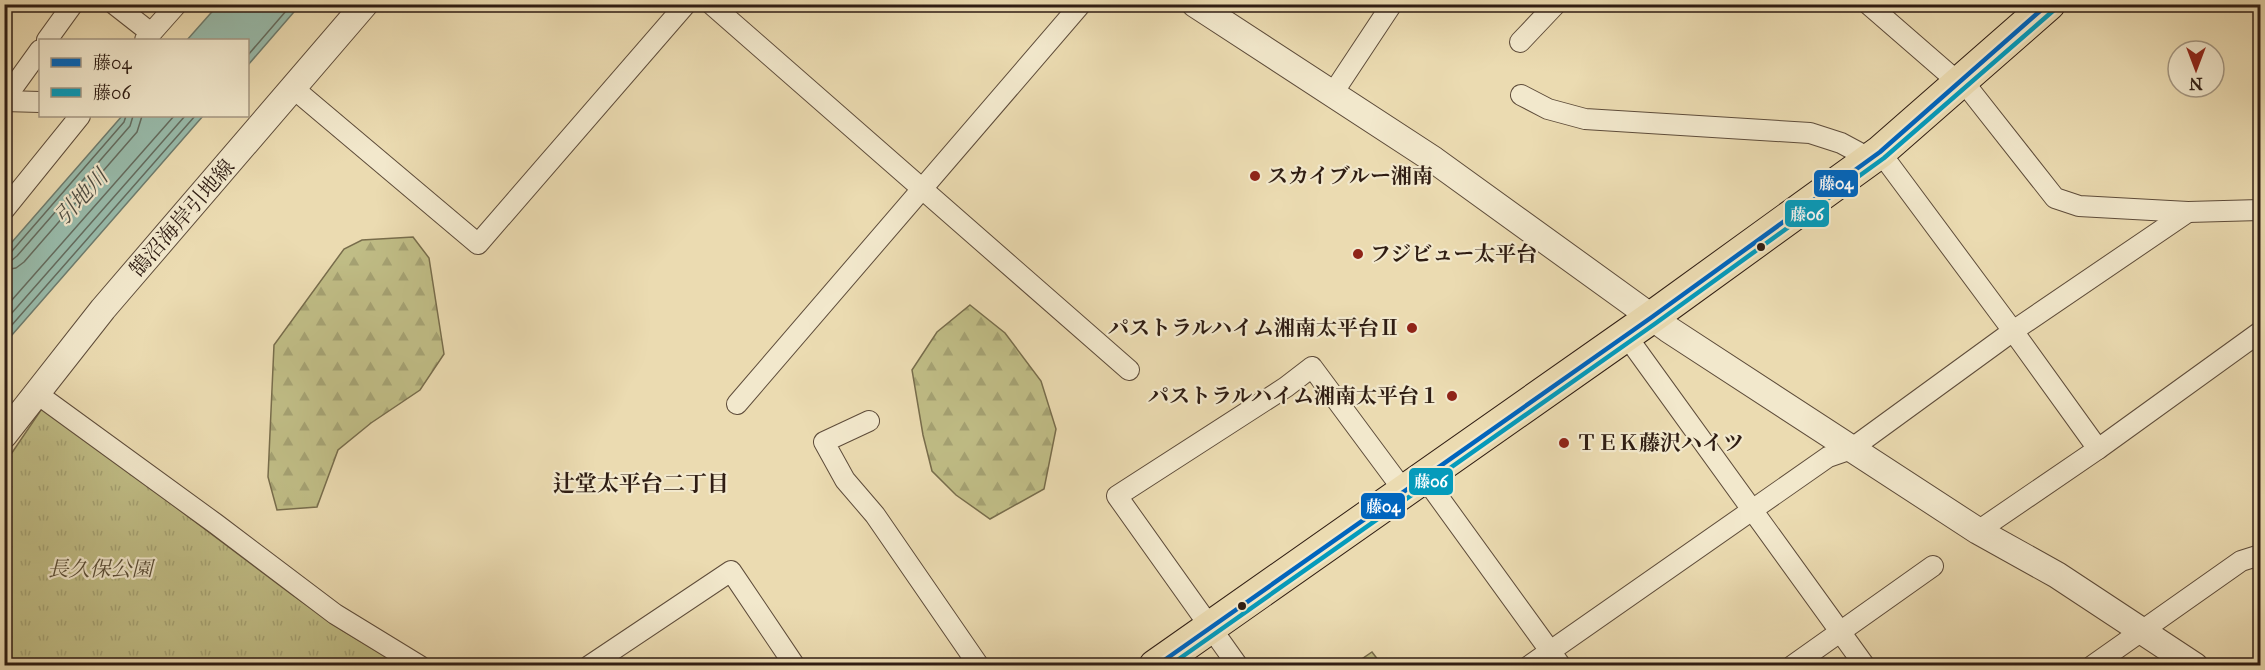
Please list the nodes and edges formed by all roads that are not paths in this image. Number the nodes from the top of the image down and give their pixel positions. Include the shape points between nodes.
1 (73, 4) edge
2 (114, 4) edge
3 (177, 4) edge
4 (365, 4) edge
5 (686, 4) edge
6 (711, 4) edge
7 (1081, 4) edge
8 (1195, 4) edge
9 (1392, 4) edge
10 (1556, 4) edge
11 (1868, 4) edge
12 (2049, 4) edge
13 (148, 37) edge
14 (48, 39) edge
15 (1520, 42) dead end
16 (39, 51) edge
17 (1960, 82) junction
18 (293, 88) junction
19 (1333, 93) junction
20 (1521, 95) dead end
21 (4, 100) edge
22 (39, 102) edge
23 (79, 117) edge
24 (1875, 155) junction
25 (923, 189) junction
26 (4, 210) edge
27 (2260, 210) edge
28 (2188, 212) junction
29 (1652, 317) junction
30 (2013, 331) junction
31 (2260, 332) edge
32 (1625, 334) junction
33 (1129, 370) dead end
34 (36, 393) junction
35 (737, 404) dead end
36 (869, 421) dead end
37 (4, 435) edge
38 (1851, 449) junction
39 (2098, 449) junction
40 (1414, 484) junction
41 (1751, 509) junction
42 (1978, 531) junction
43 (2260, 555) edge
44 (1933, 566) dead end
45 (1210, 626) junction
46 (2142, 630) junction
47 (1840, 632) junction
48 (1556, 658) edge
49 (420, 666) edge
50 (589, 666) edge
51 (795, 666) edge
52 (979, 666) edge
53 (1155, 666) edge
54 (1238, 666) edge
55 (1529, 666) edge
56 (1792, 666) edge
57 (1865, 666) edge
58 (2092, 666) edge
59 (2195, 666) edge

1 - 14 street
2 - 13 street
3 - 13 street
4 - 18 street, 鵠沼海岸引地線
5 - 18 street via 478,244
6 - 25 street
7 - 25 street
8 - 19 street
9 - 19 street
10 - 15 street
11 - 17 street
12 - 17 main road
16 - 21 street
17 - 24 main road
17 - 28 street via 2055,198 2079,206
18 - 34 street, 鵠沼海岸引地線
19 - 29 street via 1434,160
20 - 24 street via 1548,109 1585,119 1810,133
21 - 22 street
23 - 26 street
24 - 29 main road
24 - 30 street
25 - 33 street
25 - 35 street
27 - 28 street
28 - 30 street
29 - 32 main road
29 - 38 street
30 - 38 street
30 - 39 street
31 - 39 street
32 - 40 main road
32 - 41 street
34 - 37 street, 鵠沼海岸引地線
34 - 49 street via 335,614
36 - 52 street via 824,442 845,480 875,515
38 - 41 street via 1828,456
38 - 42 street
39 - 42 street
40 - 45 main road
40 - 45 street via 1312,367 1117,496
40 - 48 street
41 - 47 street
41 - 48 street
42 - 46 street via 2057,575
43 - 46 street via 2241,561
44 - 47 street
45 - 53 main road
45 - 54 street
46 - 58 street
46 - 59 street
47 - 56 street
47 - 57 street
48 - 55 street
50 - 51 street via 731,571

